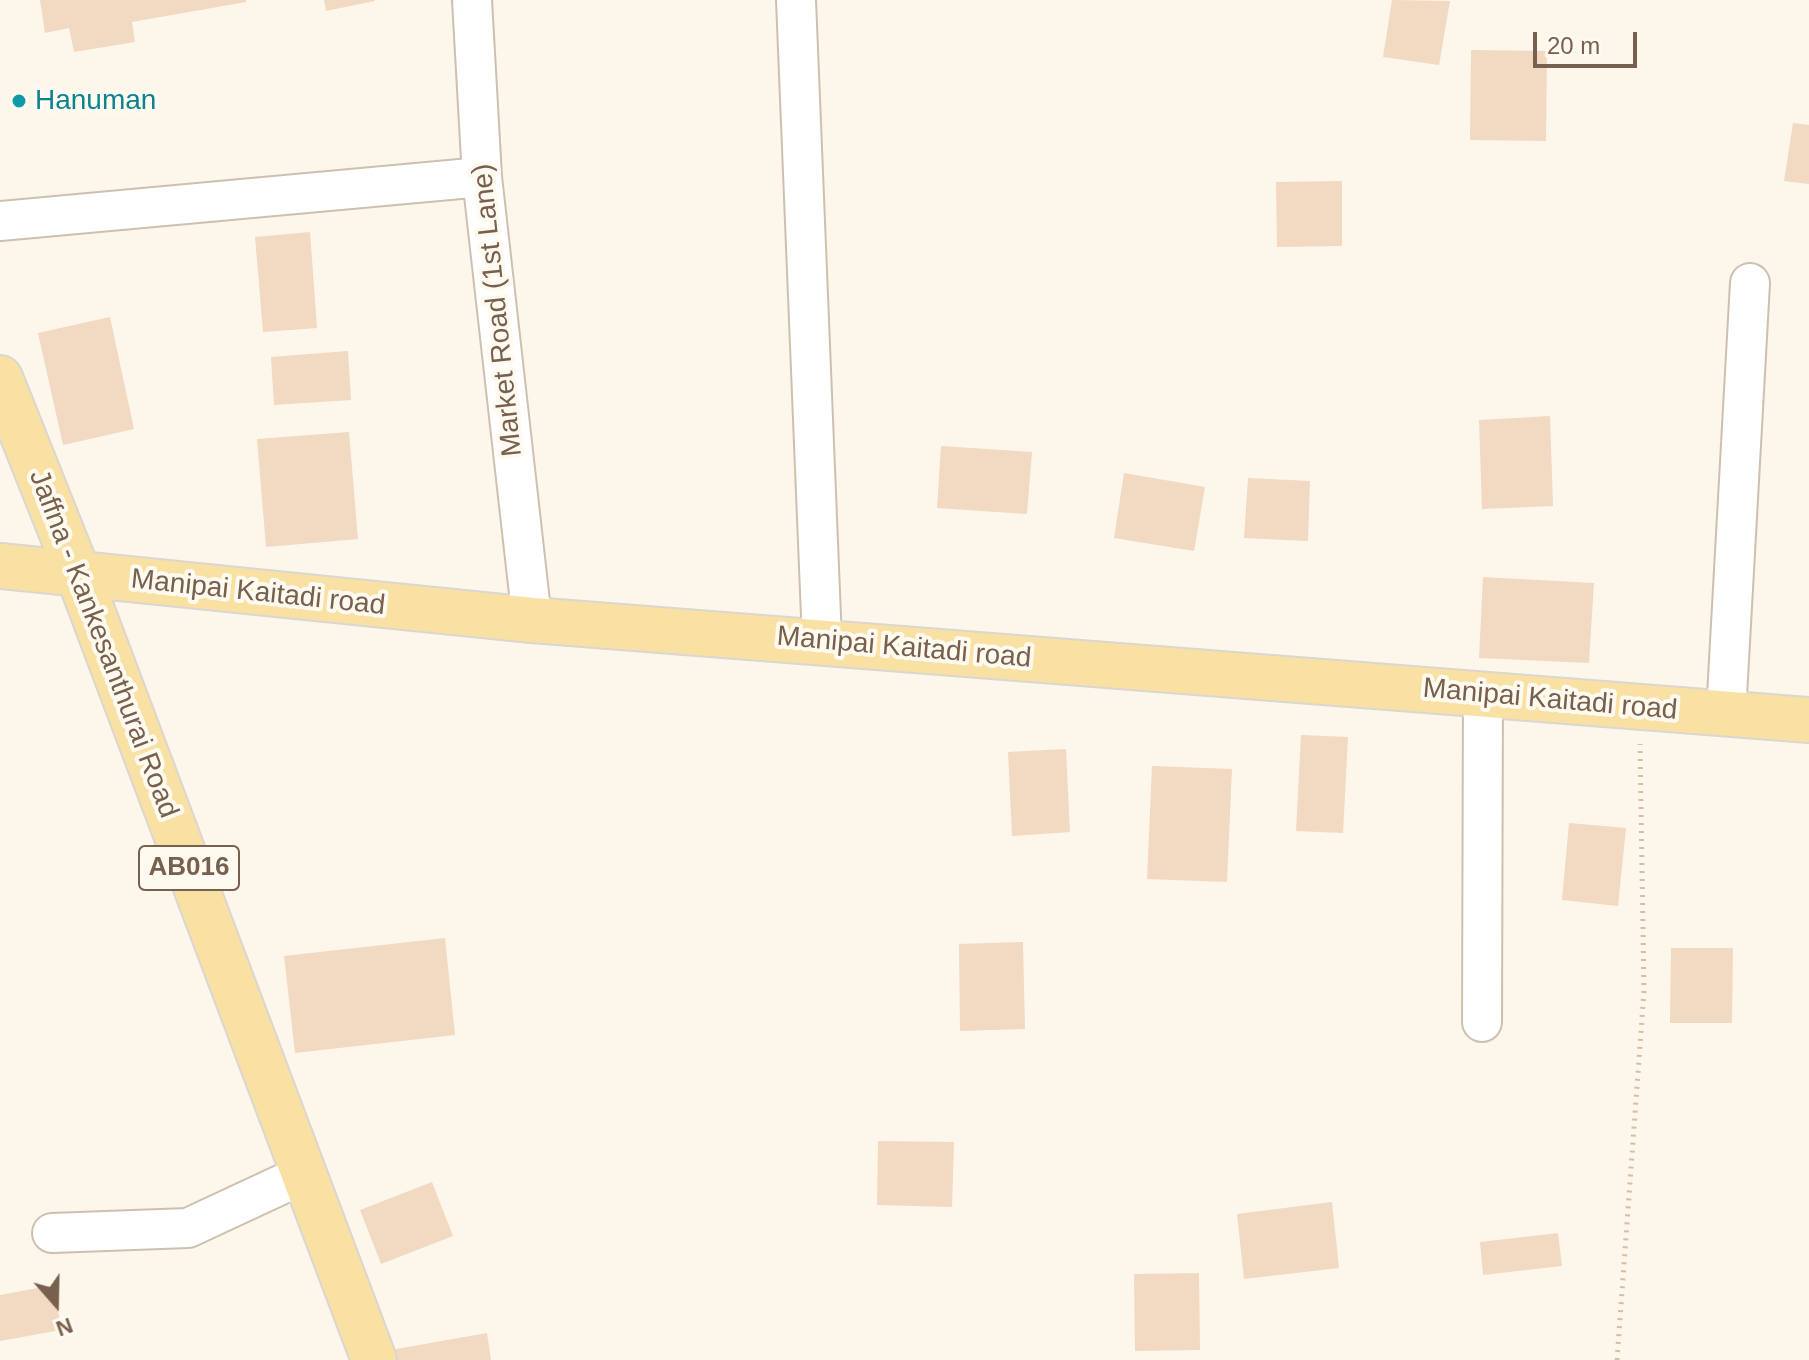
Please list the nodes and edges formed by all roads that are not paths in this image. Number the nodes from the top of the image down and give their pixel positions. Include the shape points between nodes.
1 (472, 0) edge
2 (796, 0) edge
3 (482, 177) junction
4 (0, 221) edge
5 (1750, 283) dead end
6 (0, 378) edge
7 (0, 566) edge
8 (79, 576) junction
9 (532, 620) junction
10 (822, 641) junction
11 (1483, 694) junction
12 (1726, 714) junction
13 (1809, 720) edge
14 (1482, 1022) dead end
15 (304, 1174) junction
16 (52, 1233) dead end
17 (374, 1360) edge

1 - 3 street, Market Road (1st Lane)
2 - 10 street
3 - 4 street
3 - 9 street, Market Road (1st Lane)
5 - 12 street
6 - 8 main road, Jaffna - Kankesanthurai Road / AB016
7 - 8 main road, Manipai Kaitadi road
8 - 9 main road, Manipai Kaitadi road
8 - 15 main road, Jaffna - Kankesanthurai Road / AB016
9 - 10 main road, Manipai Kaitadi road
10 - 11 main road, Manipai Kaitadi road
11 - 12 main road, Manipai Kaitadi road
11 - 14 street
12 - 13 main road, Manipai Kaitadi road
15 - 16 street via 188,1228
15 - 17 main road, Jaffna - Kankesanthurai Road / AB016

